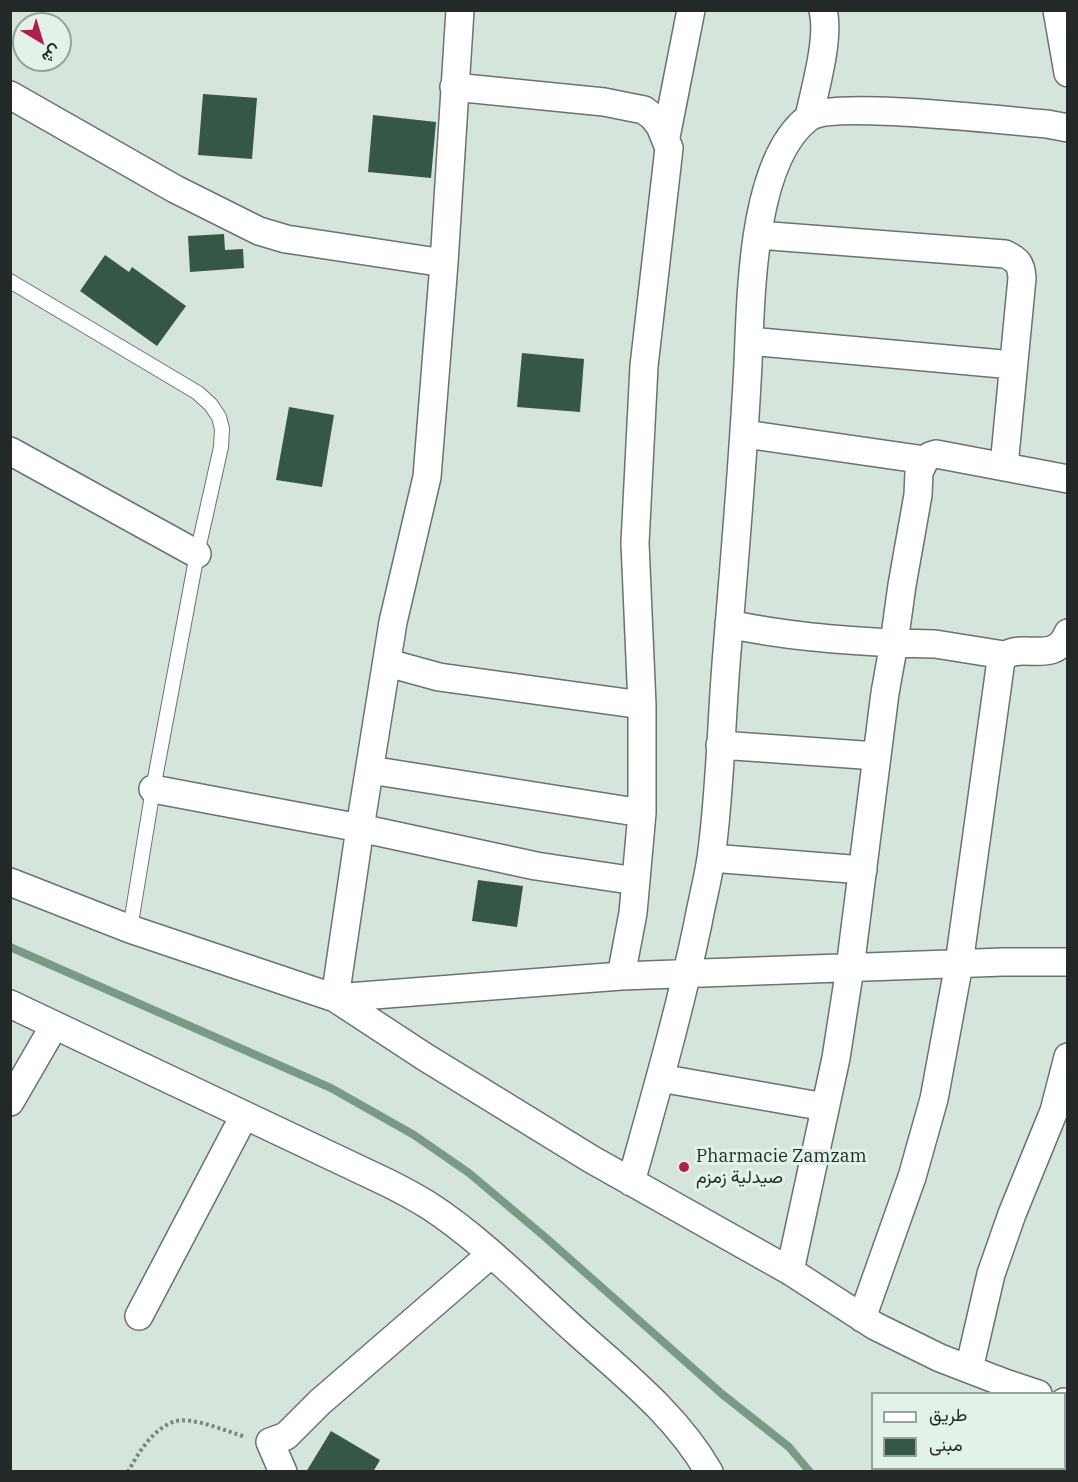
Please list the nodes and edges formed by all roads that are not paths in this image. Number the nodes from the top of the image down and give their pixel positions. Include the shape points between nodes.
1 (460, 10) edge
2 (691, 10) edge
3 (823, 10) edge
4 (1058, 10) edge
5 (1068, 73) edge
6 (454, 87) junction
7 (10, 95) edge
8 (809, 117) junction
9 (1068, 128) edge
10 (666, 136) junction
11 (758, 235) junction
12 (444, 263) junction
13 (10, 281) edge
14 (749, 341) junction
15 (1013, 364) junction
16 (745, 434) junction
17 (10, 451) edge
18 (925, 460) junction
19 (1004, 466) junction
20 (1068, 479) edge
21 (197, 554) junction
22 (729, 624) junction
23 (894, 643) junction
24 (1064, 648) edge
25 (1004, 655) junction
26 (388, 663) junction
27 (642, 705) junction
28 (720, 745) junction
29 (877, 756) junction
30 (370, 770) junction
31 (153, 789) junction
32 (642, 813) junction
33 (360, 828) junction
34 (711, 858) junction
35 (862, 870) junction
36 (10, 882) edge
37 (636, 882) junction
38 (130, 929) junction
39 (1068, 962) edge
40 (959, 964) junction
41 (850, 968) junction
42 (687, 975) junction
43 (621, 976) junction
44 (335, 998) junction
45 (10, 1004) edge
46 (54, 1026) junction
47 (1068, 1057) edge
48 (660, 1078) junction
49 (10, 1102) edge
50 (825, 1107) junction
51 (244, 1116) junction
52 (631, 1182) junction
53 (490, 1254) junction
54 (790, 1271) junction
55 (139, 1316) dead end
56 (862, 1318) junction
57 (969, 1369) junction
58 (1032, 1392) edge
59 (283, 1472) edge
60 (709, 1472) edge

1 - 6 street
2 - 10 street
3 - 8 street via 822,57
4 - 5 street
6 - 10 street via 604,102 644,110
6 - 12 street
7 - 12 street via 175,189 259,231 286,239
8 - 9 street via 818,112 842,110 900,112
8 - 11 street via 791,135 775,164
10 - 27 street via 669,148 645,366 635,543
11 - 14 street via 751,276
11 - 15 street via 1005,254 1016,258 1022,278
12 - 26 street via 427,477 393,622
13 - 21 lane via 198,393 211,405 222,429 221,447
14 - 15 street
14 - 16 street
15 - 19 street
16 - 18 street
16 - 22 street
17 - 21 street
18 - 19 street via 936,454
18 - 23 street
19 - 20 street
21 - 31 lane
22 - 23 street via 830,640
22 - 28 street
23 - 25 street via 935,644
23 - 29 street
24 - 25 street
25 - 40 street via 999,667
26 - 27 street via 439,678
26 - 30 street
27 - 32 street
28 - 29 street
28 - 34 street
29 - 35 street
30 - 32 street
30 - 33 street
31 - 33 street
31 - 38 lane
32 - 37 street
33 - 37 street via 517,863
33 - 44 street
34 - 35 street
34 - 42 street
35 - 41 street
36 - 38 street
37 - 43 street
38 - 44 street
39 - 40 street
40 - 41 street
40 - 56 street via 934,1099 912,1176
41 - 42 street
41 - 50 street
42 - 43 street
42 - 48 street
43 - 44 street
44 - 52 street
45 - 46 street
46 - 49 street
46 - 51 street
47 - 57 street via 1054,1111 991,1274
48 - 50 street
48 - 52 street
50 - 54 street
51 - 53 street via 429,1206
51 - 55 street
52 - 54 street
53 - 59 street via 292,1431 270,1442
53 - 60 street via 631,1378 671,1420
54 - 56 street
56 - 57 street
57 - 58 street

